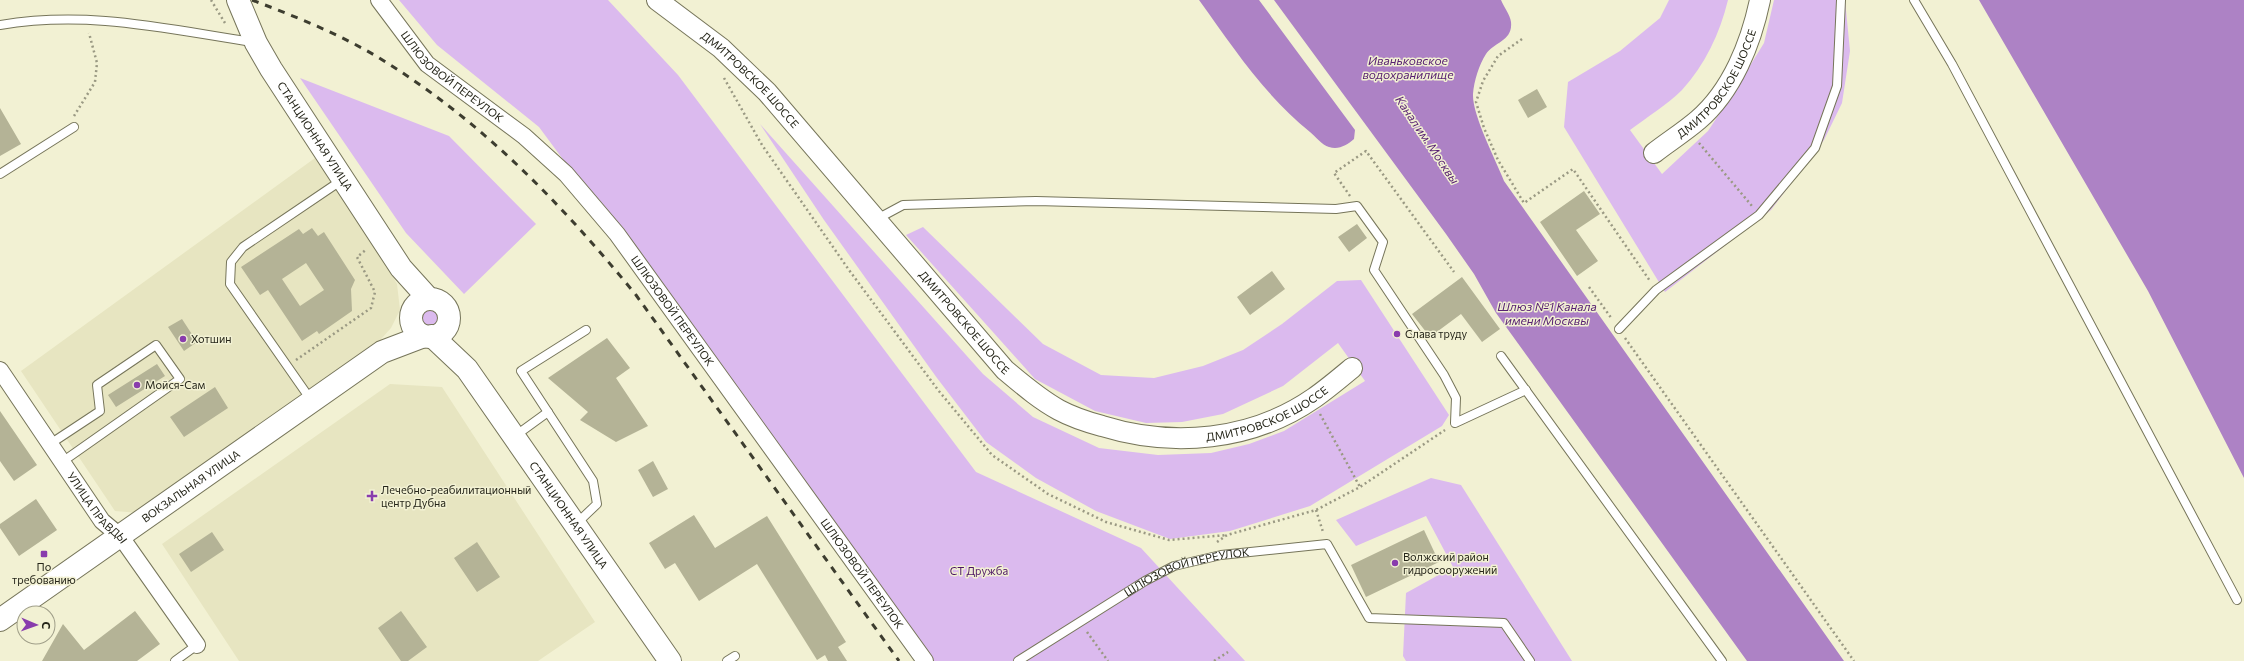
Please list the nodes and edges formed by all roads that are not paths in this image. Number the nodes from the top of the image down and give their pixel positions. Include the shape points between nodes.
1 (238, 0) edge
2 (379, 0) edge
3 (657, 0) edge
4 (1760, 0) edge
5 (1841, 0) edge
6 (1914, 0) edge
7 (0, 25) edge
8 (246, 41) junction
9 (74, 127) dead end
10 (1654, 153) dead end
11 (0, 174) edge
12 (343, 180) junction
13 (876, 220) junction
14 (417, 308) junction
15 (1619, 329) road end
16 (586, 330) dead end
17 (434, 333) junction
18 (382, 352) junction
19 (1501, 356) dead end
20 (1352, 368) dead end
21 (0, 370) edge
22 (1526, 390) junction
23 (312, 402) junction
24 (548, 412) junction
25 (515, 436) junction
26 (50, 444) junction
27 (62, 462) junction
28 (576, 525) junction
29 (121, 537) junction
30 (2237, 600) dead end
31 (0, 620) edge
32 (197, 645) joint
33 (735, 656) dead end
34 (175, 661) edge
35 (670, 661) edge
36 (727, 661) edge
37 (925, 661) edge
38 (1018, 661) edge
39 (1530, 661) edge
40 (1722, 661) edge

1 - 8 main road, СТАНЦИОННАЯ УЛИЦА
2 - 37 street, ШЛЮЗОВОЙ ПЕРЕУЛОК via 427,64 524,136 566,174 616,234
3 - 13 street, ДМИТРОВСКОЕ ШОССЕ via 720,48 767,92
4 - 10 street, ДМИТРОВСКОЕ ШОССЕ via 1741,60 1722,92 1699,119
5 - 15 lane via 1837,86 1815,148 1759,215 1656,290
6 - 30 lane via 1952,64
7 - 8 lane via 73,18 115,20
8 - 12 main road, СТАНЦИОННАЯ УЛИЦА
9 - 11 lane
12 - 14 main road, СТАНЦИОННАЯ УЛИЦА via 401,268
12 - 23 lane via 243,247 231,262 230,284
13 - 20 street, ДМИТРОВСКОЕ ШОССЕ via 1006,370 1033,394 1060,411 1123,433 1190,439 1248,429 1314,398
13 - 22 lane via 903,205 1020,201 1336,209 1357,206 1383,242 1374,270 1444,374 1456,398 1456,423
14 - 17 main road, СТАНЦИОННАЯ УЛИЦА via 412,326
14 - 17 main road via 440,301 444,305 448,315
14 - 18 main road, ВОКЗАЛЬНАЯ УЛИЦА
16 - 24 lane via 522,371
17 - 18 main road, ВОКЗАЛЬНАЯ УЛИЦА
17 - 25 main road, СТАНЦИОННАЯ УЛИЦА via 467,368
18 - 23 main road, ВОКЗАЛЬНАЯ УЛИЦА
19 - 22 lane
21 - 26 street, УЛИЦА ПРАВДЫ
22 - 40 lane
23 - 29 main road, ВОКЗАЛЬНАЯ УЛИЦА
24 - 25 lane
24 - 28 lane via 593,481 597,504
25 - 28 main road, СТАНЦИОННАЯ УЛИЦА
26 - 27 street, УЛИЦА ПРАВДЫ
26 - 27 lane via 100,411 97,385 156,345 180,379
27 - 29 street, УЛИЦА ПРАВДЫ via 102,521
28 - 35 main road, СТАНЦИОННАЯ УЛИЦА
29 - 31 main road, ВОКЗАЛЬНАЯ УЛИЦА
29 - 32 street, УЛИЦА ПРАВДЫ
32 - 34 lane
33 - 36 lane
38 - 39 lane, ШЛЮЗОВОЙ ПЕРЕУЛОК via 1145,581 1174,566 1221,555 1327,544 1369,618 1504,623

